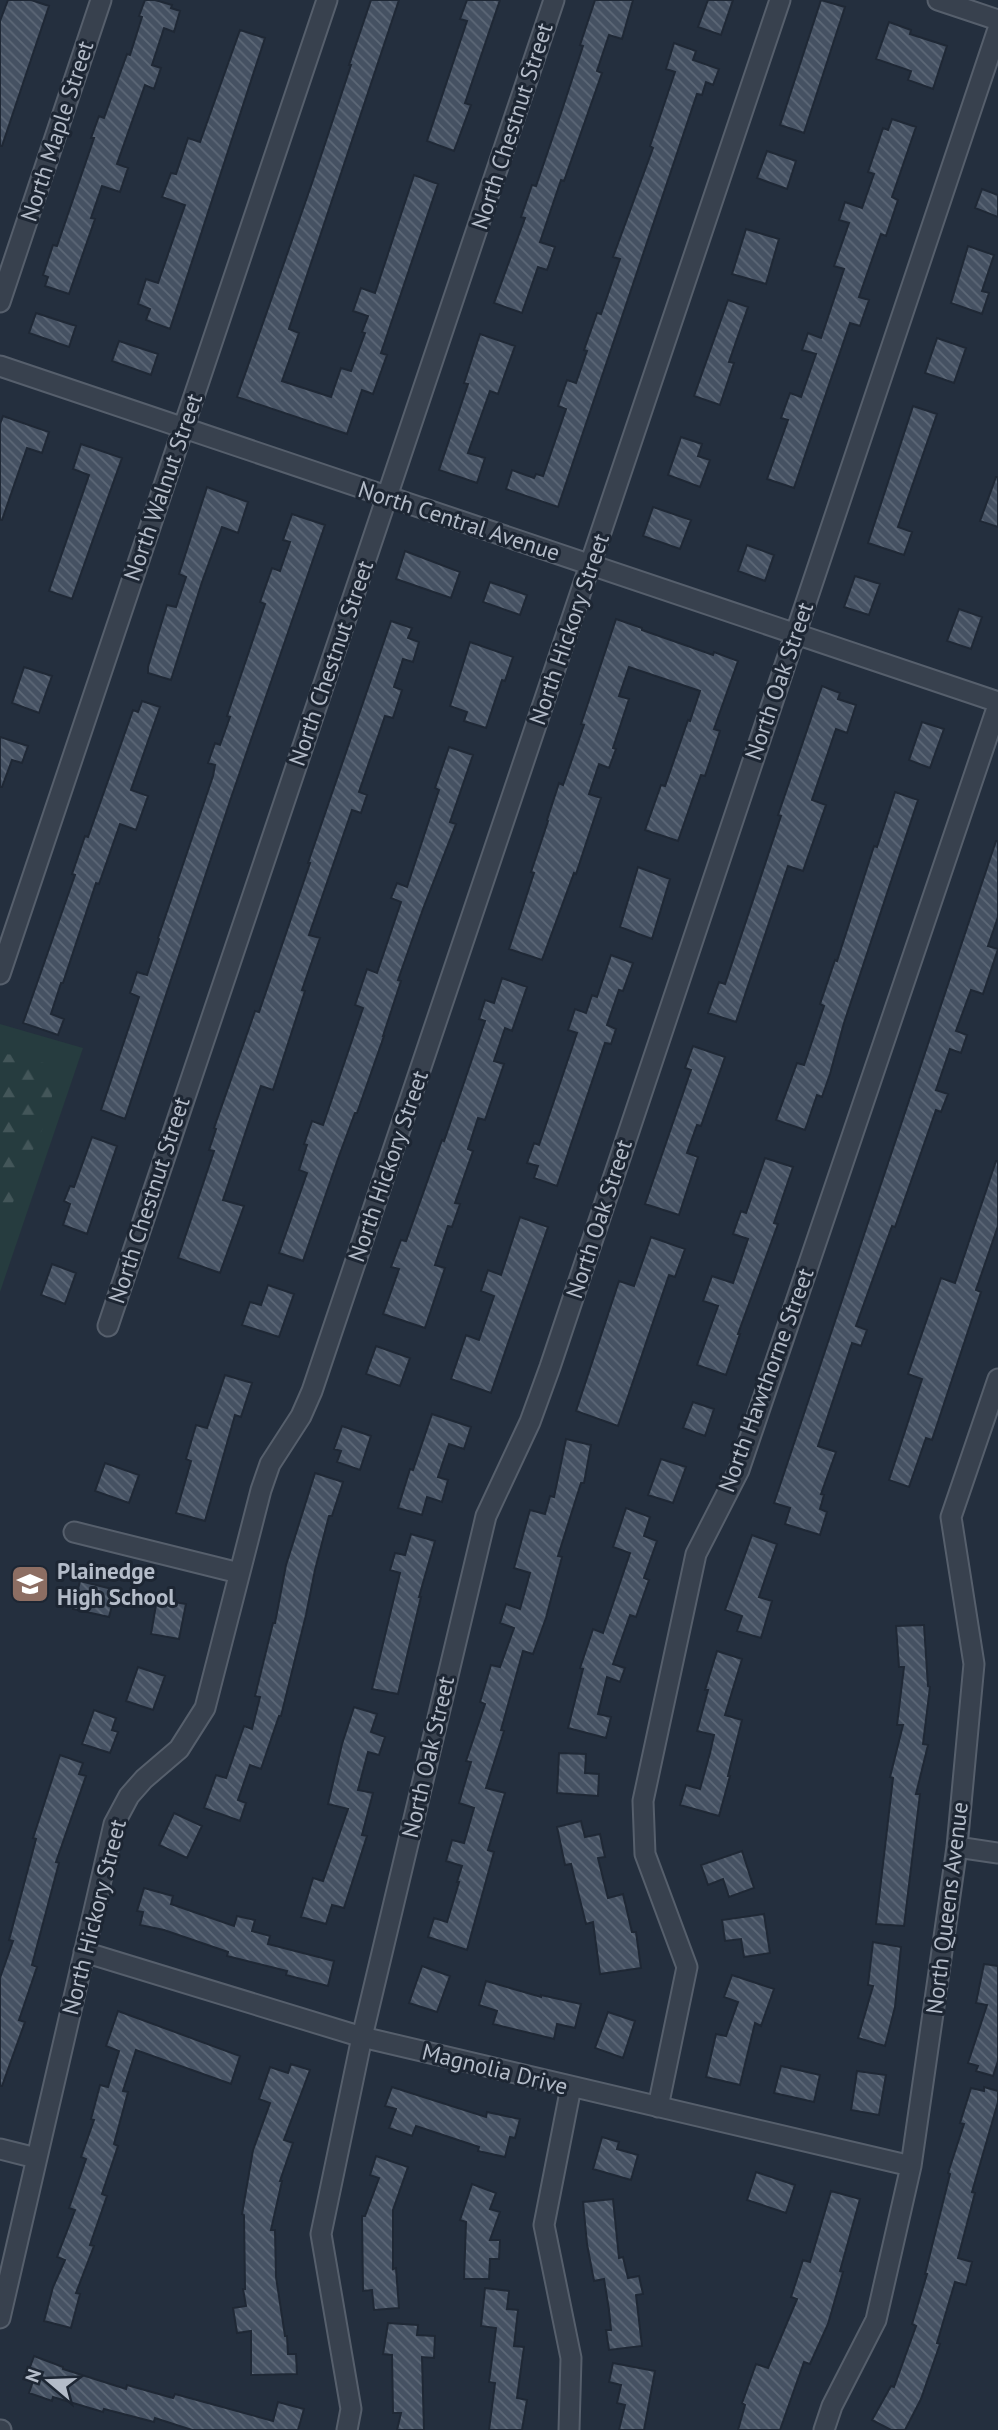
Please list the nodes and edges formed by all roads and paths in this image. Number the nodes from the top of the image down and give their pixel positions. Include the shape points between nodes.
1 (101, 0) edge
2 (327, 0) edge
3 (554, 0) edge
4 (780, 0) edge
5 (937, 0) edge
6 (998, 20) edge
7 (998, 29) edge
8 (0, 302) edge
9 (0, 366) edge
10 (183, 428) junction
11 (388, 497) junction
12 (590, 564) junction
13 (795, 634) junction
14 (998, 704) edge
15 (0, 974) edge
16 (108, 1326) dead end
17 (998, 1379) edge
18 (74, 1532) dead end
19 (239, 1573) junction
20 (957, 1847) junction
21 (998, 1853) edge
22 (84, 1952) junction
23 (362, 2037) junction
24 (571, 2087) junction
25 (658, 2107) junction
26 (0, 2149) edge
27 (36, 2158) junction
28 (911, 2166) junction
29 (0, 2318) edge
30 (347, 2430) edge
31 (569, 2430) edge
32 (824, 2430) edge

1 - 8 street, North Maple Street
2 - 10 street, North Walnut Street
3 - 11 street, North Chestnut Street
4 - 12 street, North Hickory Street
5 - 6 street
7 - 13 street, North Oak Street
9 - 10 street, North Central Avenue
10 - 11 street, North Central Avenue
10 - 15 street, North Walnut Street
11 - 12 street, North Central Avenue
11 - 16 street, North Chestnut Street
12 - 13 street, North Central Avenue
12 - 19 street, North Hickory Street via 312,1391 270,1464
13 - 14 street, North Central Avenue
13 - 23 street, North Oak Street via 550,1367 530,1422 485,1516
14 - 25 street, North Hawthorne Street via 738,1470 696,1554 643,1801 645,1854 687,1967
17 - 20 street, North Queens Avenue via 951,1517 974,1664
18 - 19 street
19 - 22 street, North Hickory Street via 205,1708 179,1749 129,1796 114,1824
20 - 21 street
20 - 28 street, North Queens Avenue
22 - 23 street, Magnolia Drive
22 - 27 street, North Hickory Street
23 - 24 street, Magnolia Drive
23 - 30 street, North Oak Street via 321,2234 351,2409
24 - 25 street, Magnolia Drive
24 - 31 street via 544,2225 570,2358
25 - 28 street, Magnolia Drive
26 - 27 street
27 - 29 street, North Hickory Street
28 - 32 street, North Queens Avenue via 876,2320

